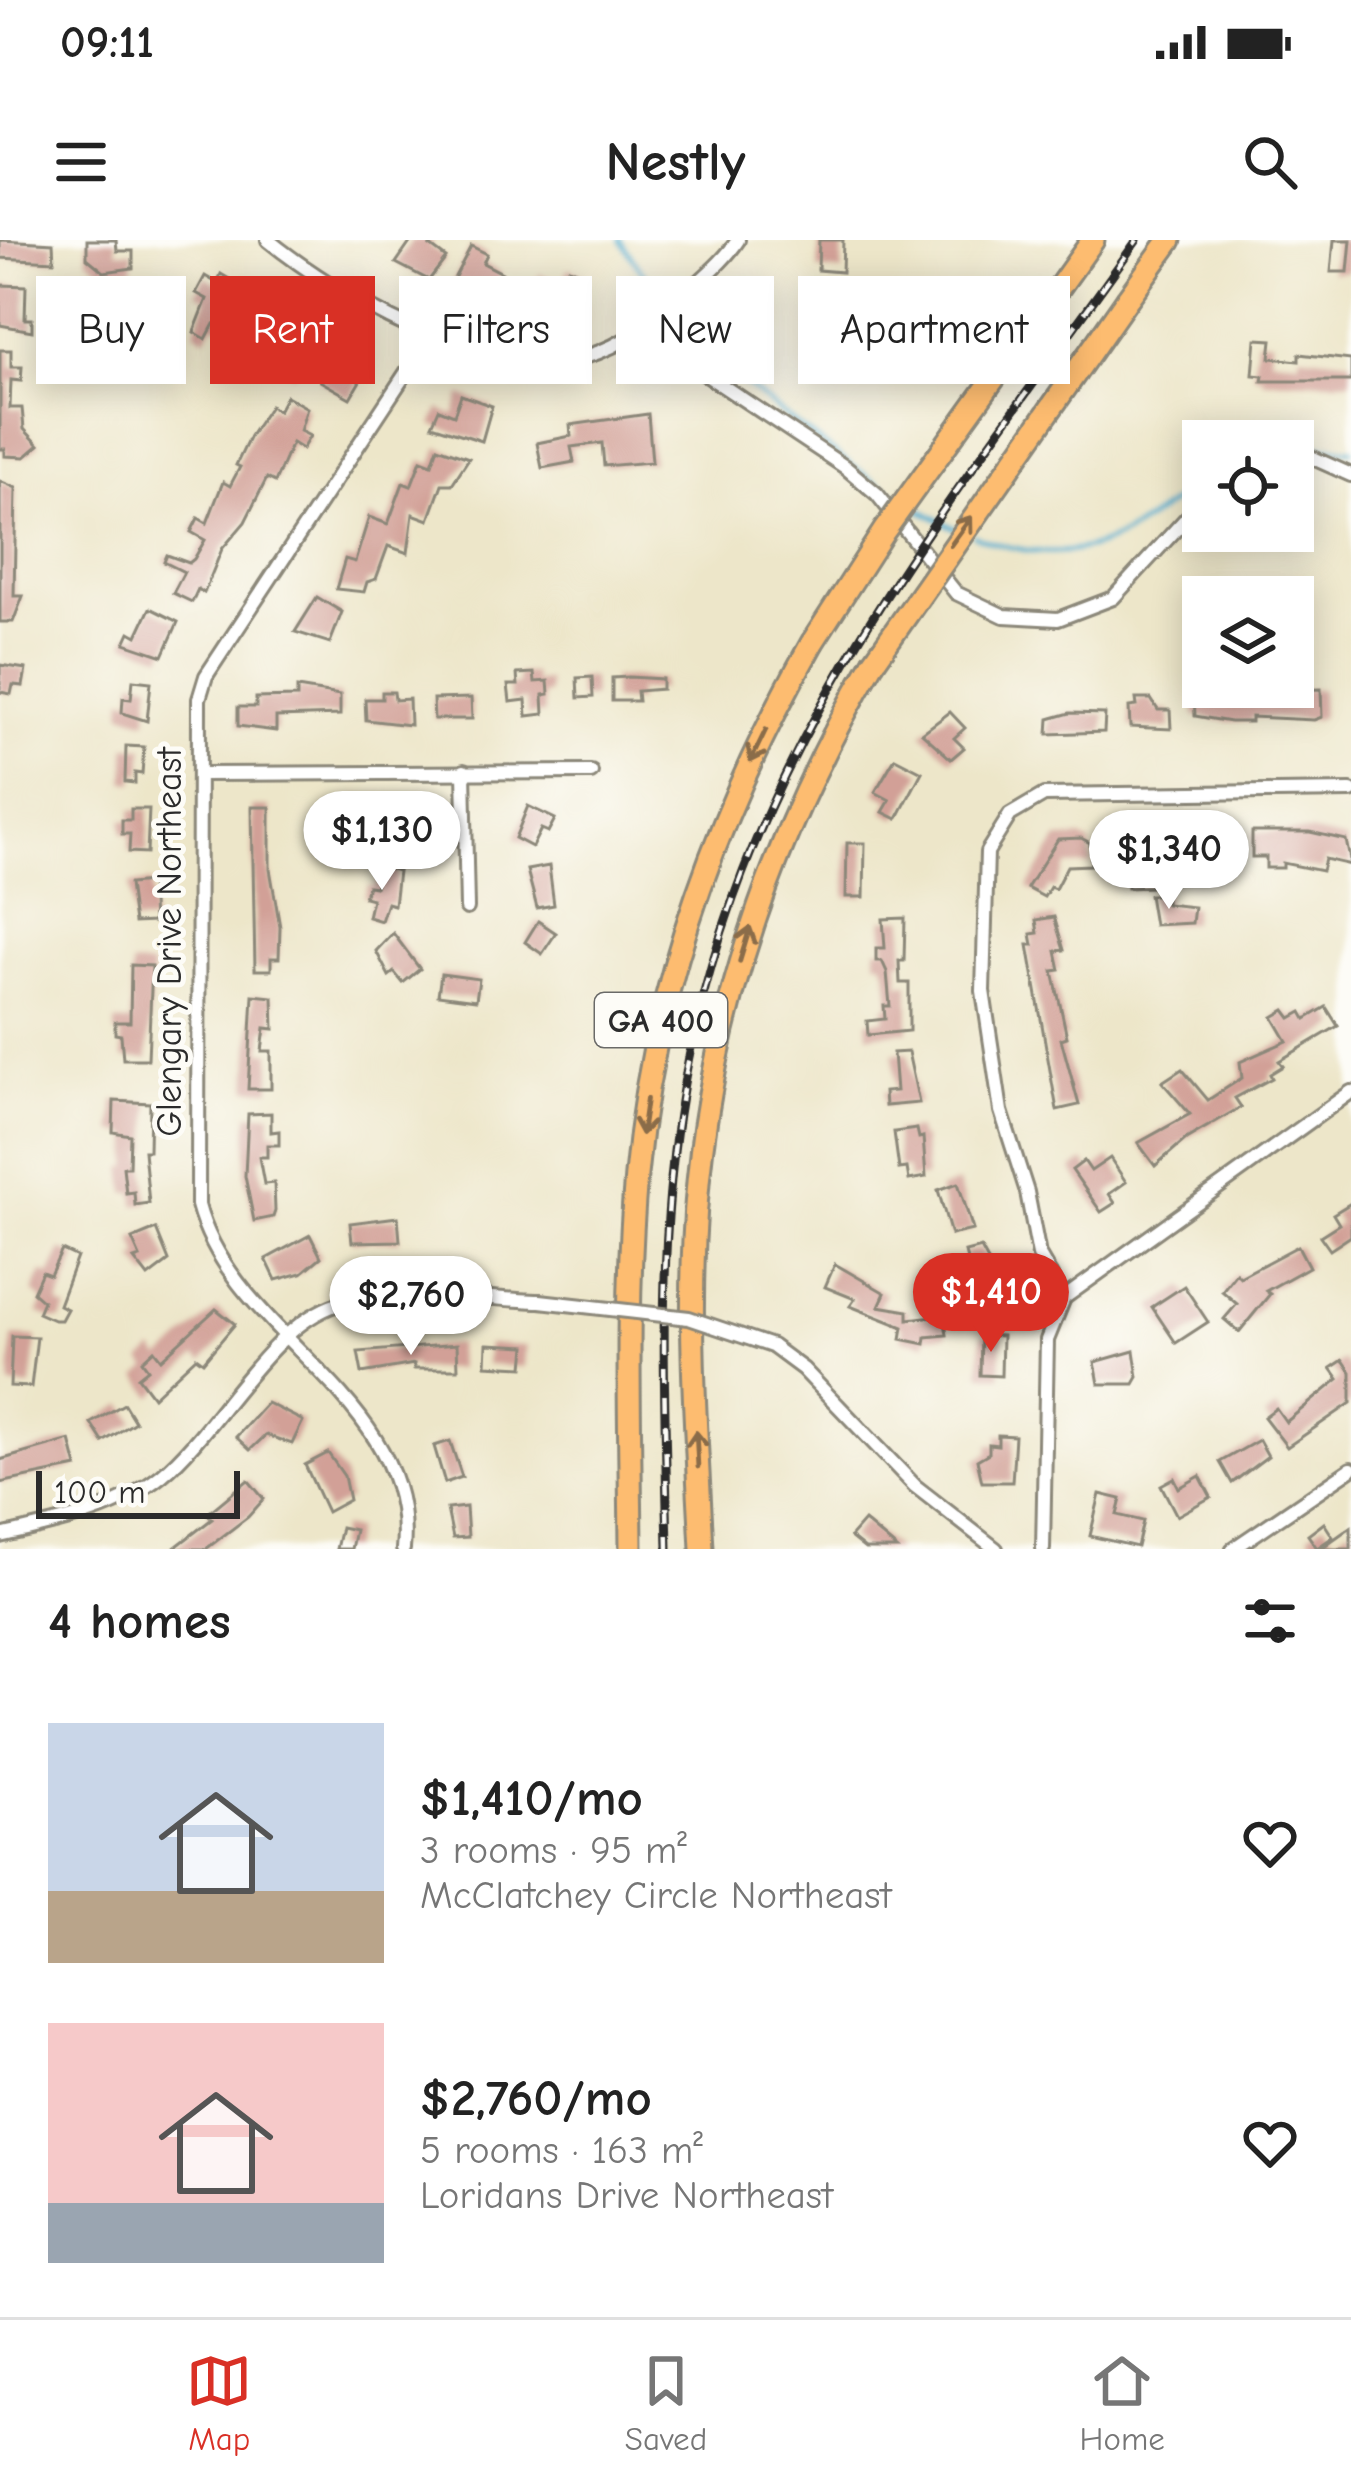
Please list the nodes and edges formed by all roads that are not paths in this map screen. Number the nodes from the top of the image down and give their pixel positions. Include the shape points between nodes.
1 (268, 240) edge
2 (738, 240) edge
3 (1093, 240) edge
4 (1170, 240) edge
5 (699, 276) edge
6 (399, 319) edge
7 (399, 383) edge
8 (720, 384) edge
9 (1314, 458) edge
10 (1351, 475) edge
11 (1182, 523) edge
12 (464, 771) junction
13 (591, 772) dead end
14 (199, 774) junction
15 (1351, 791) edge
16 (467, 908) dead end
17 (1351, 1092) edge
18 (1064, 1298) junction
19 (286, 1338) junction
20 (1351, 1469) edge
21 (0, 1537) edge
22 (403, 1549) edge
23 (631, 1549) edge
24 (702, 1549) edge
25 (995, 1549) edge
26 (1043, 1549) edge
27 (1233, 1549) edge

1 - 6 street
2 - 5 street
3 -> 23 highway, GA 400, bridge via 812,643 713,847 655,1045 632,1232
24 -> 4 highway, GA 400, bridge via 692,1295 698,1176 745,943 785,833 873,663
7 - 14 street, Glengary Drive Northeast via 206,676
8 - 11 street via 845,466 956,593 1004,616 1058,620 1113,598
9 - 10 street
12 - 13 street
12 - 14 street
12 - 16 street
14 - 19 street, Glengary Drive Northeast via 198,1204 221,1263
15 - 18 street via 1066,791 1026,803 998,830 983,874 988,1049 1039,1255
17 - 18 street
18 - 26 street via 1047,1340
19 - 21 street via 182,1456 142,1489 93,1512
19 - 22 street, Glengary Drive Northeast via 386,1456 402,1509
19 - 25 street, bridge via 318,1313 358,1299 540,1301 689,1318 772,1346 803,1369 915,1486
20 - 27 street

